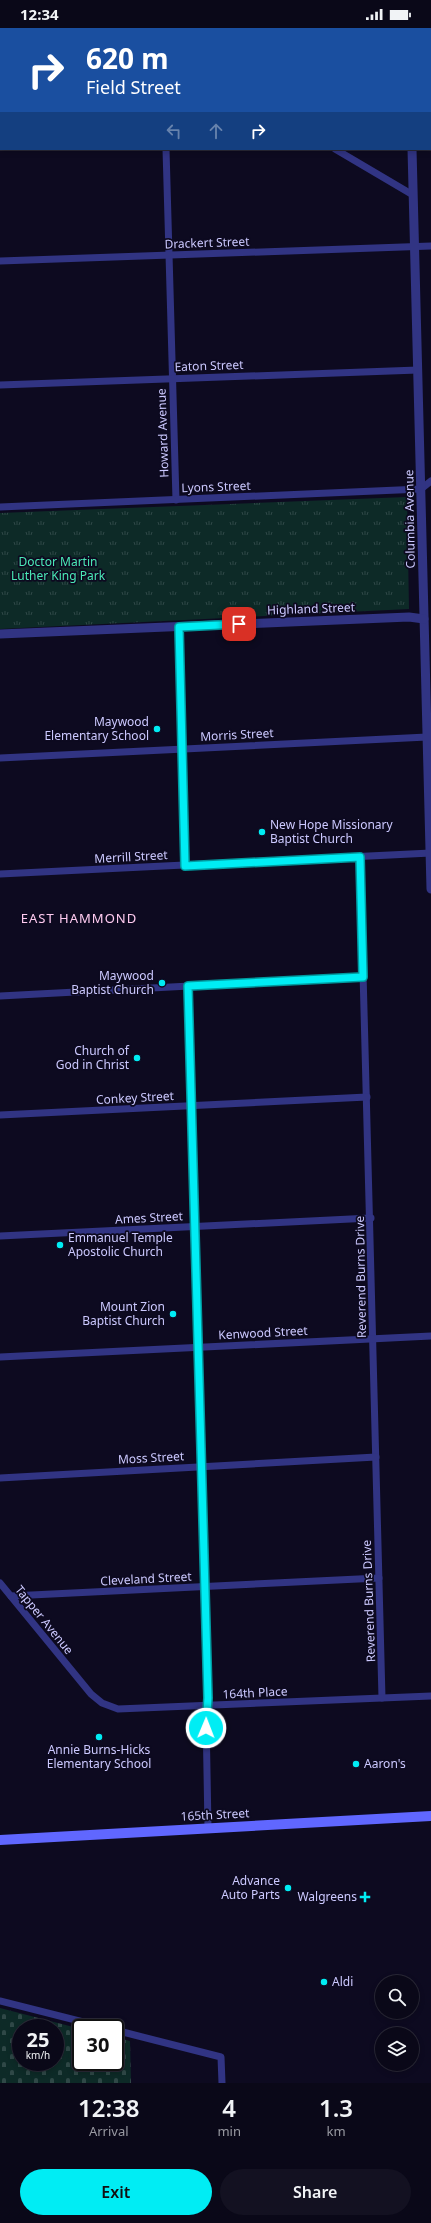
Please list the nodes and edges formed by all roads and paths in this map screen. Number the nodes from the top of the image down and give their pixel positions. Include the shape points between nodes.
1 (166, 150) edge
2 (337, 150) edge
3 (412, 150) edge
4 (413, 195) junction
5 (431, 246) edge
6 (415, 247) junction
7 (169, 255) junction
8 (0, 261) edge
9 (418, 370) junction
10 (172, 378) junction
11 (0, 384) edge
12 (431, 481) edge
13 (421, 489) junction
14 (176, 500) junction
15 (0, 507) edge
16 (428, 620) edge
17 (179, 627) junction
18 (0, 634) edge
19 (427, 737) junction
20 (182, 749) junction
21 (0, 758) edge
22 (431, 853) edge
23 (360, 857) junction
24 (185, 866) junction
25 (0, 874) edge
26 (431, 889) edge
27 (363, 977) junction
28 (188, 986) junction
29 (0, 996) edge
30 (367, 1098) junction
31 (192, 1106) junction
32 (0, 1115) edge
33 (371, 1218) junction
34 (194, 1227) junction
35 (0, 1236) edge
36 (431, 1336) edge
37 (373, 1339) junction
38 (197, 1347) junction
39 (0, 1357) edge
40 (376, 1457) junction
41 (200, 1467) junction
42 (0, 1478) edge
43 (379, 1578) junction
44 (0, 1583) edge
45 (204, 1587) junction
46 (11, 1596) junction
47 (71, 1670) joint
48 (431, 1696) edge
49 (382, 1698) junction
50 (206, 1706) junction
51 (431, 1816) edge
52 (208, 1828) junction
53 (0, 1840) edge
54 (0, 2001) edge
55 (72, 2019) edge
56 (124, 2032) edge
57 (222, 2083) edge

1 - 7 street, Howard Avenue
2 - 4 street
3 - 4 street, Columbia Avenue
4 - 6 street, Columbia Avenue
5 - 6 street, Drackert Street
6 - 7 street, Drackert Street
6 - 9 street, Columbia Avenue
7 - 8 street, Drackert Street
7 - 10 street, Howard Avenue
9 - 10 street, Eaton Street
9 - 13 street, Columbia Avenue
10 - 11 street, Eaton Street
10 - 14 street, Howard Avenue
12 - 13 street
13 - 14 street, Lyons Street
13 - 16 street, Columbia Avenue
14 - 15 street, Lyons Street
16 - 17 street, Highland Street via 409,617
16 - 19 street, Columbia Avenue
17 - 18 street, Highland Street
17 - 20 street
19 - 20 street, Morris Street
19 - 22 street, Columbia Avenue
20 - 21 street, Morris Street
20 - 24 street
22 - 23 street, Merrill Street
22 - 26 street, Columbia Avenue
23 - 24 street, Merrill Street
23 - 27 street, Reverend Burns Drive
24 - 25 street, Merrill Street
27 - 28 street
27 - 30 street, Reverend Burns Drive
28 - 29 street
28 - 31 street
30 - 31 street, Conkey Street
30 - 33 street, Reverend Burns Drive
31 - 32 street, Conkey Street
31 - 34 street
33 - 34 street, Ames Street
33 - 37 street, Reverend Burns Drive
34 - 35 street, Ames Street
34 - 38 street
36 - 37 street, Kenwood Street
37 - 38 street, Kenwood Street
37 - 40 street, Reverend Burns Drive
38 - 39 street, Kenwood Street
38 - 41 street
40 - 41 street, Moss Street
40 - 43 street, Reverend Burns Drive
41 - 42 street, Moss Street
41 - 45 street
43 - 45 street, Cleveland Street
43 - 49 street, Reverend Burns Drive
44 - 46 street, Tapper Avenue
45 - 46 street, Cleveland Street
45 - 50 street
46 - 47 street, Tapper Avenue
47 - 50 street, 164th Place via 91,1694 102,1703 118,1709
48 - 49 street, 164th Place
49 - 50 street, 164th Place
50 - 52 street
51 - 52 main road, 165th Street
52 - 53 main road, 165th Street
54 - 55 street
56 - 57 street via 221,2057

